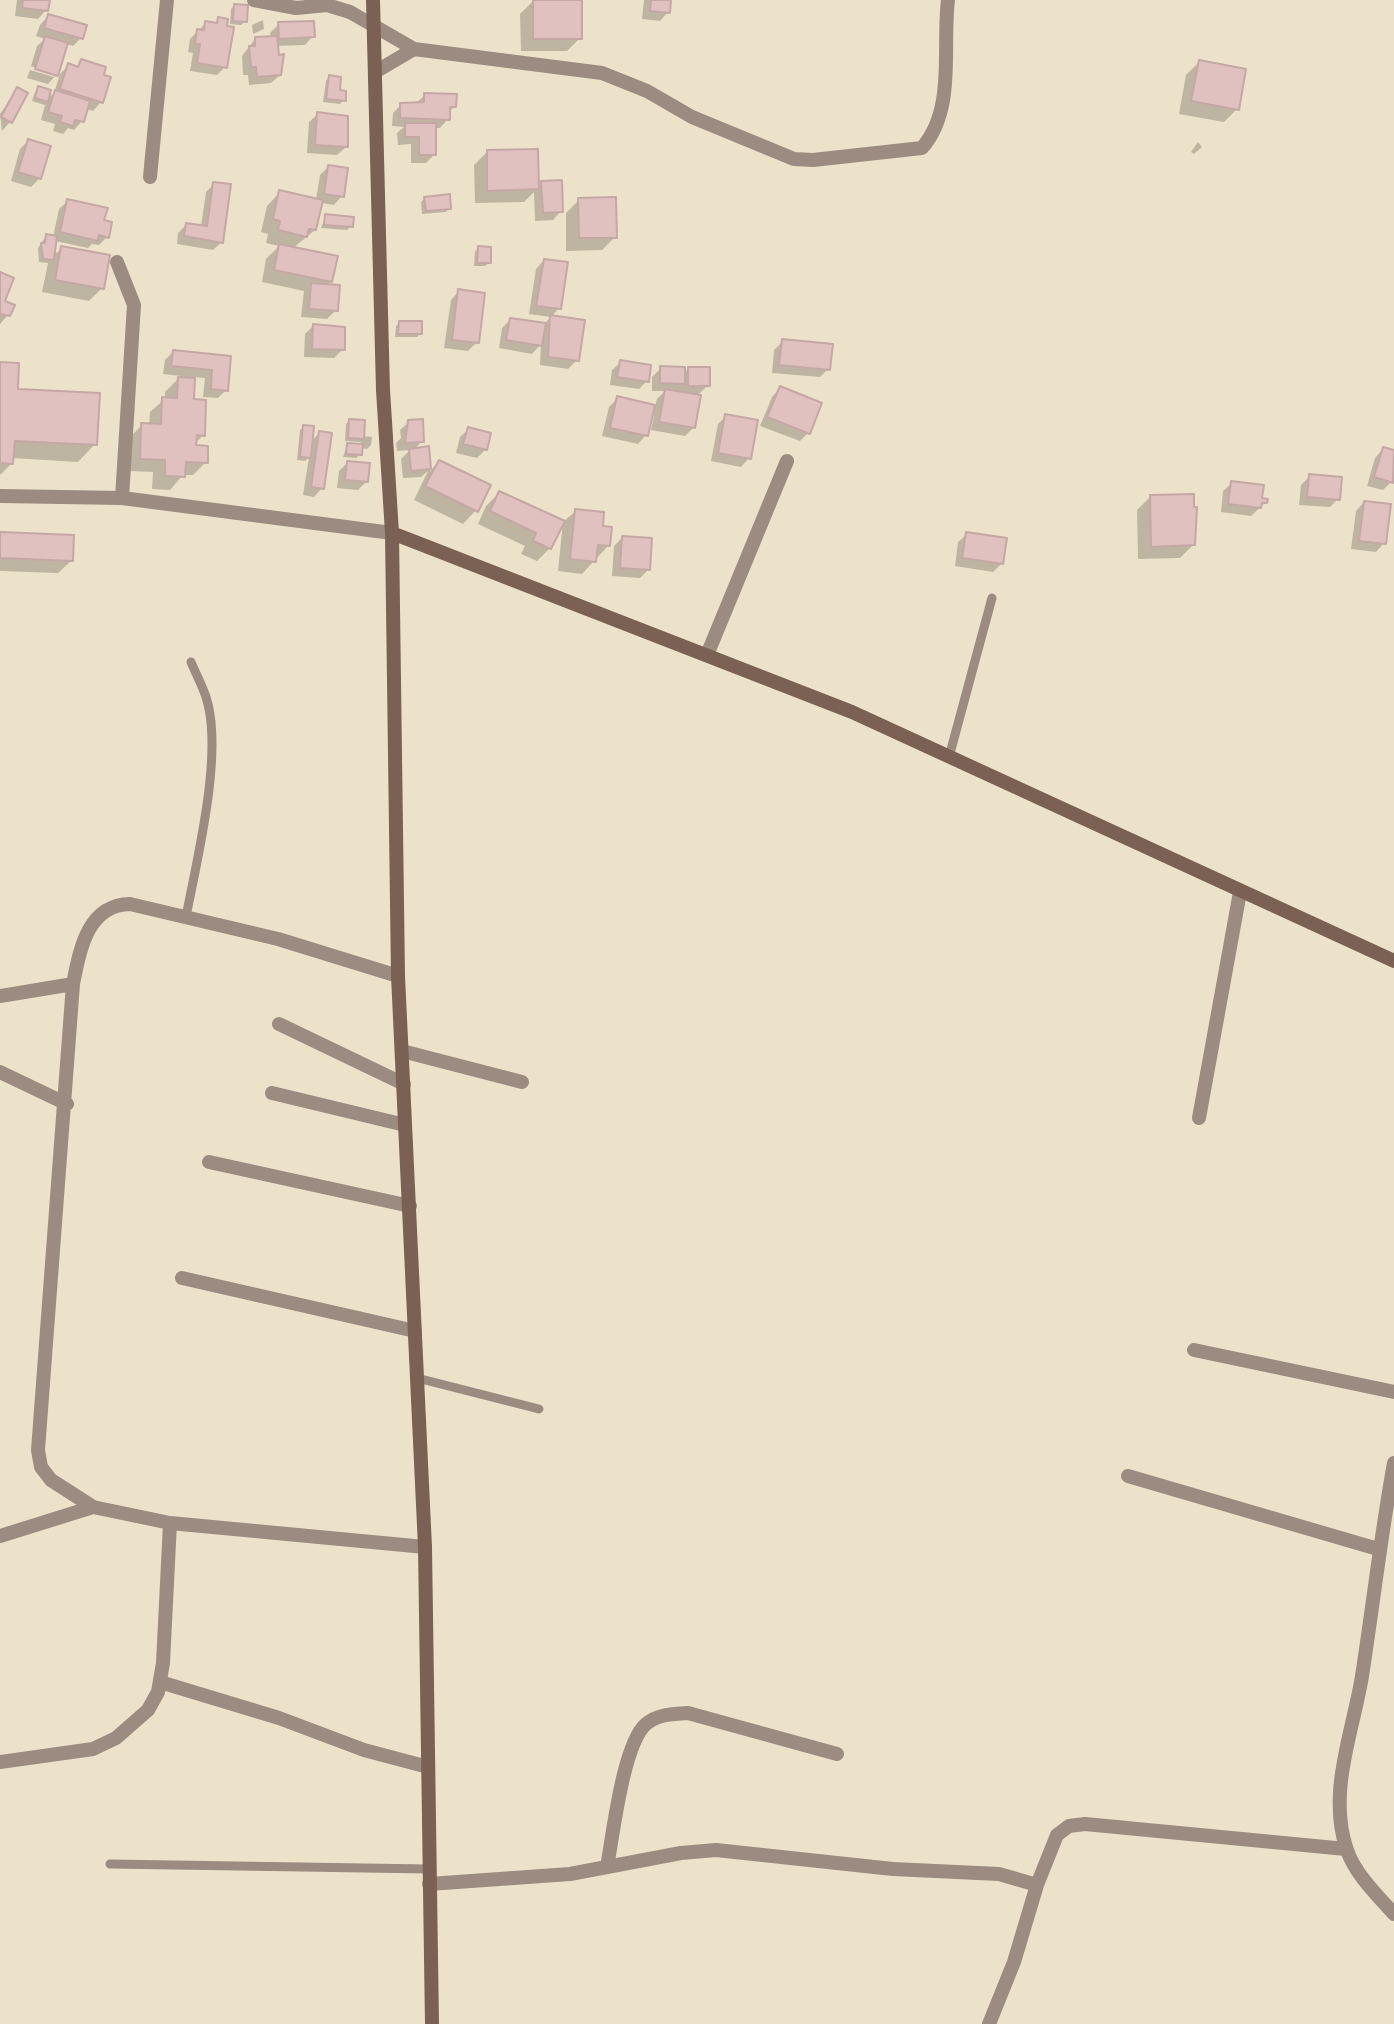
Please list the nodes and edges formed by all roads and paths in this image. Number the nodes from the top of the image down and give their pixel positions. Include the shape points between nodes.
1 (167, 0) edge
2 (254, 0) edge
3 (373, 0) edge
4 (948, 0) edge
5 (374, 27) junction
6 (414, 49) junction
7 (375, 72) junction
8 (150, 177) dead end
9 (117, 262) dead end
10 (787, 460) dead end
11 (0, 496) edge
12 (122, 498) junction
13 (392, 533) junction
14 (992, 598) dead end
15 (706, 655) junction
16 (191, 662) dead end
17 (949, 757) junction
18 (1240, 891) junction
19 (186, 916) junction
20 (1394, 961) edge
21 (398, 976) junction
22 (73, 984) junction
23 (0, 996) edge
24 (279, 1024) dead end
25 (402, 1051) junction
26 (0, 1072) edge
27 (522, 1082) dead end
28 (404, 1084) junction
29 (272, 1093) dead end
30 (66, 1104) junction
31 (1199, 1118) dead end
32 (405, 1125) junction
33 (209, 1161) dead end
34 (410, 1206) junction
35 (183, 1278) dead end
36 (415, 1331) junction
37 (1194, 1350) dead end
38 (416, 1378) junction
39 (1394, 1392) edge
40 (540, 1409) dead end
41 (1394, 1463) edge
42 (1128, 1476) dead end
43 (93, 1507) junction
44 (170, 1523) junction
45 (0, 1536) edge
46 (425, 1547) junction
47 (1378, 1549) junction
48 (160, 1682) junction
49 (837, 1754) dead end
50 (0, 1762) edge
51 (428, 1767) junction
52 (1346, 1849) junction
53 (110, 1864) dead end
54 (607, 1867) junction
55 (428, 1869) junction
56 (429, 1884) junction
57 (1037, 1885) junction
58 (1394, 1914) edge
59 (432, 2024) edge
60 (989, 2024) edge

1 - 8 street
2 - 5 street via 296,8 327,5
3 - 5 main road
4 - 6 street via 943,105 932,136 922,148 813,160 794,159 692,117 648,91 602,73
5 - 6 street
5 - 7 main road
6 - 7 street
7 - 13 main road via 383,390
9 - 12 street via 134,305
10 - 15 street
11 - 12 street
12 - 13 street
13 - 15 main road
13 - 21 main road
14 - 17 lane
15 - 17 main road via 852,712
16 - 19 lane via 207,699 211,739 206,816
17 - 18 main road
18 - 20 main road
18 - 31 street
19 - 21 street
19 - 22 street via 130,904 111,906 91,925
21 - 25 main road
22 - 23 street
22 - 30 street
24 - 28 street
25 - 27 street
25 - 28 main road
26 - 30 street
28 - 32 main road
29 - 32 street
30 - 43 street via 38,1450 41,1467 51,1479
32 - 34 main road
33 - 34 street
34 - 36 main road
35 - 36 street
36 - 38 main road
37 - 39 street
38 - 40 lane
38 - 46 main road
41 - 47 street
42 - 47 street
43 - 44 street
43 - 45 street
44 - 46 street
44 - 48 street
46 - 51 main road
47 - 52 street via 1361,1680 1340,1781 1339,1811
48 - 50 street via 148,1710 116,1738 93,1749
48 - 51 street via 279,1718 365,1751
49 - 54 street via 688,1713 663,1715 637,1735 626,1767
51 - 55 main road
52 - 57 street via 1085,1824 1062,1829 1057,1835
52 - 58 street via 1355,1868
53 - 55 lane
54 - 56 street
54 - 57 street via 716,1850 893,1869 999,1874
55 - 56 main road
56 - 59 main road
57 - 60 street

